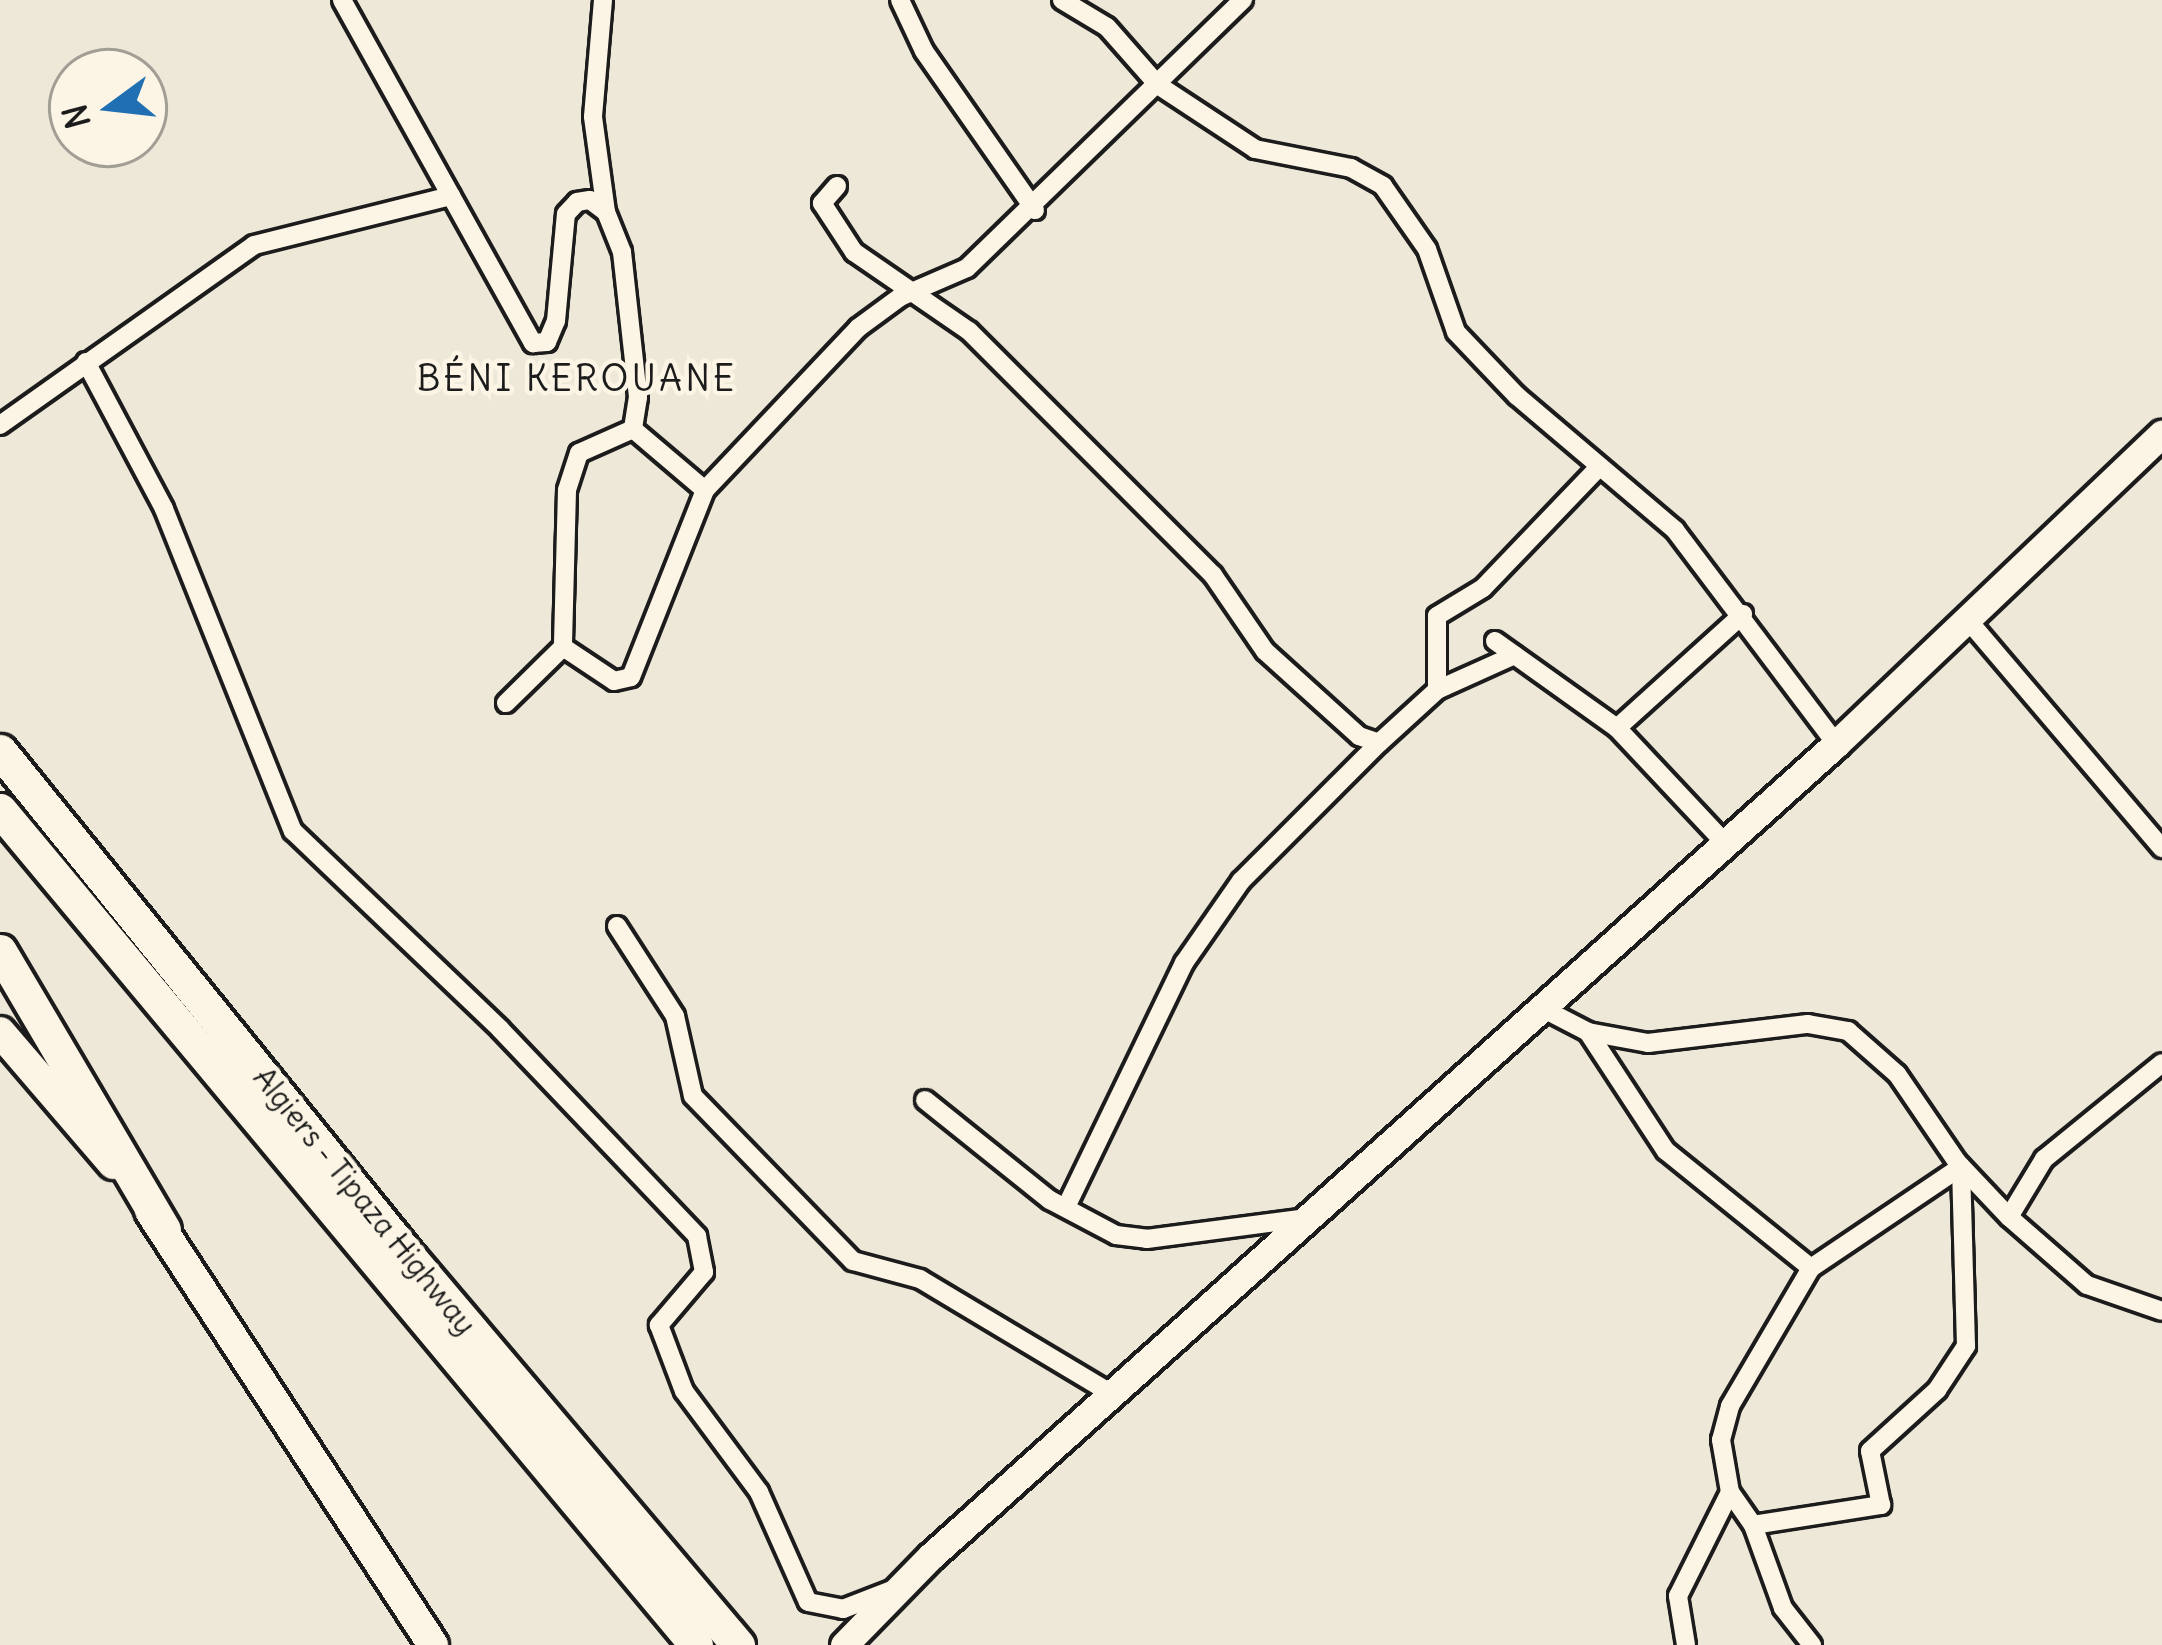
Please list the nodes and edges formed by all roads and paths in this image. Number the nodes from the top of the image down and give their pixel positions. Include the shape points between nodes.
1 (342, 0) edge
2 (603, 0) edge
3 (900, 0) edge
4 (1062, 0) edge
5 (1243, 0) edge
6 (1157, 85) junction
7 (837, 186) dead end
8 (451, 196) junction
9 (1035, 209) junction
10 (606, 212) junction
11 (907, 295) junction
12 (86, 362) junction
13 (0, 425) edge
14 (632, 429) junction
15 (2162, 434) edge
16 (1599, 467) junction
17 (705, 490) junction
18 (1743, 614) junction
19 (1967, 619) junction
20 (1496, 641) dead end
21 (563, 646) junction
22 (1515, 655) junction
23 (1437, 690) junction
24 (506, 703) dead end
25 (1617, 728) junction
26 (1379, 743) junction
27 (1836, 744) junction
28 (0, 751) edge
29 (0, 810) edge
30 (1723, 841) junction
31 (2162, 848) edge
32 (617, 926) dead end
33 (0, 951) edge
34 (1538, 1006) junction
35 (0, 1032) edge
36 (1588, 1032) junction
37 (2162, 1063) edge
38 (926, 1100) dead end
39 (1961, 1167) junction
40 (1067, 1205) junction
41 (1310, 1217) junction
42 (2009, 1217) junction
43 (164, 1229) junction
44 (1811, 1268) junction
45 (2162, 1311) edge
46 (1114, 1395) junction
47 (1730, 1492) junction
48 (1754, 1525) junction
49 (902, 1586) junction
50 (433, 1645) edge
51 (696, 1645) edge
52 (738, 1645) edge
53 (844, 1645) edge
54 (1686, 1645) edge
55 (1812, 1645) edge

1 - 8 street
2 - 10 street via 593,117
3 - 9 street via 924,51
4 - 6 street via 1107,27
5 - 6 street
6 - 9 street
6 - 16 street via 1256,149 1351,168 1383,187 1427,249 1456,332
7 - 11 street via 822,203 854,252
8 - 10 street via 533,343 547,342 556,322 566,214 590,200
8 - 12 street via 254,245
9 - 11 street via 967,268
10 - 14 street via 631,293 638,397
11 - 17 street via 858,328
11 - 26 street via 969,331 1213,575 1265,651 1359,736
12 - 13 street
12 - 49 street via 164,509 293,830 500,1029 698,1236 704,1272 659,1325 684,1391 759,1492 808,1602 843,1609
14 - 17 street
14 - 21 street via 579,453 567,490
15 - 19 main road
16 - 18 street via 1675,530
16 - 23 street via 1484,588 1436,616
17 - 21 street via 631,677 614,681
18 - 25 street
18 - 27 street
19 - 27 main road
19 - 31 street
20 - 22 street
21 - 24 street
22 - 23 street
22 - 25 street
23 - 26 street
25 - 30 street
26 - 40 street via 1240,881 1184,963
27 - 30 main road
28 - 52 highway, Algiers - Tipaza Highway via 485,1349
29 - 51 highway, Algiers - Tipaza Highway
30 - 34 main road
32 - 46 street via 675,1016 693,1096 854,1261 920,1279
33 - 43 highway
34 - 36 street
34 - 41 main road
35 - 43 main road
36 - 39 street via 1648,1043 1808,1024 1847,1031 1897,1074
36 - 44 street via 1666,1150
37 - 42 street via 2044,1159
38 - 40 street via 1050,1200
39 - 42 street
39 - 44 street
39 - 48 street via 1966,1346 1937,1390 1870,1451 1881,1505
40 - 41 street via 1116,1235 1147,1239
41 - 46 main road
42 - 45 street via 2087,1286
43 - 50 main road
44 - 47 street via 1730,1406 1721,1464
46 - 49 main road
47 - 48 street
47 - 54 street via 1678,1596
48 - 55 street via 1765,1571
49 - 53 main road

